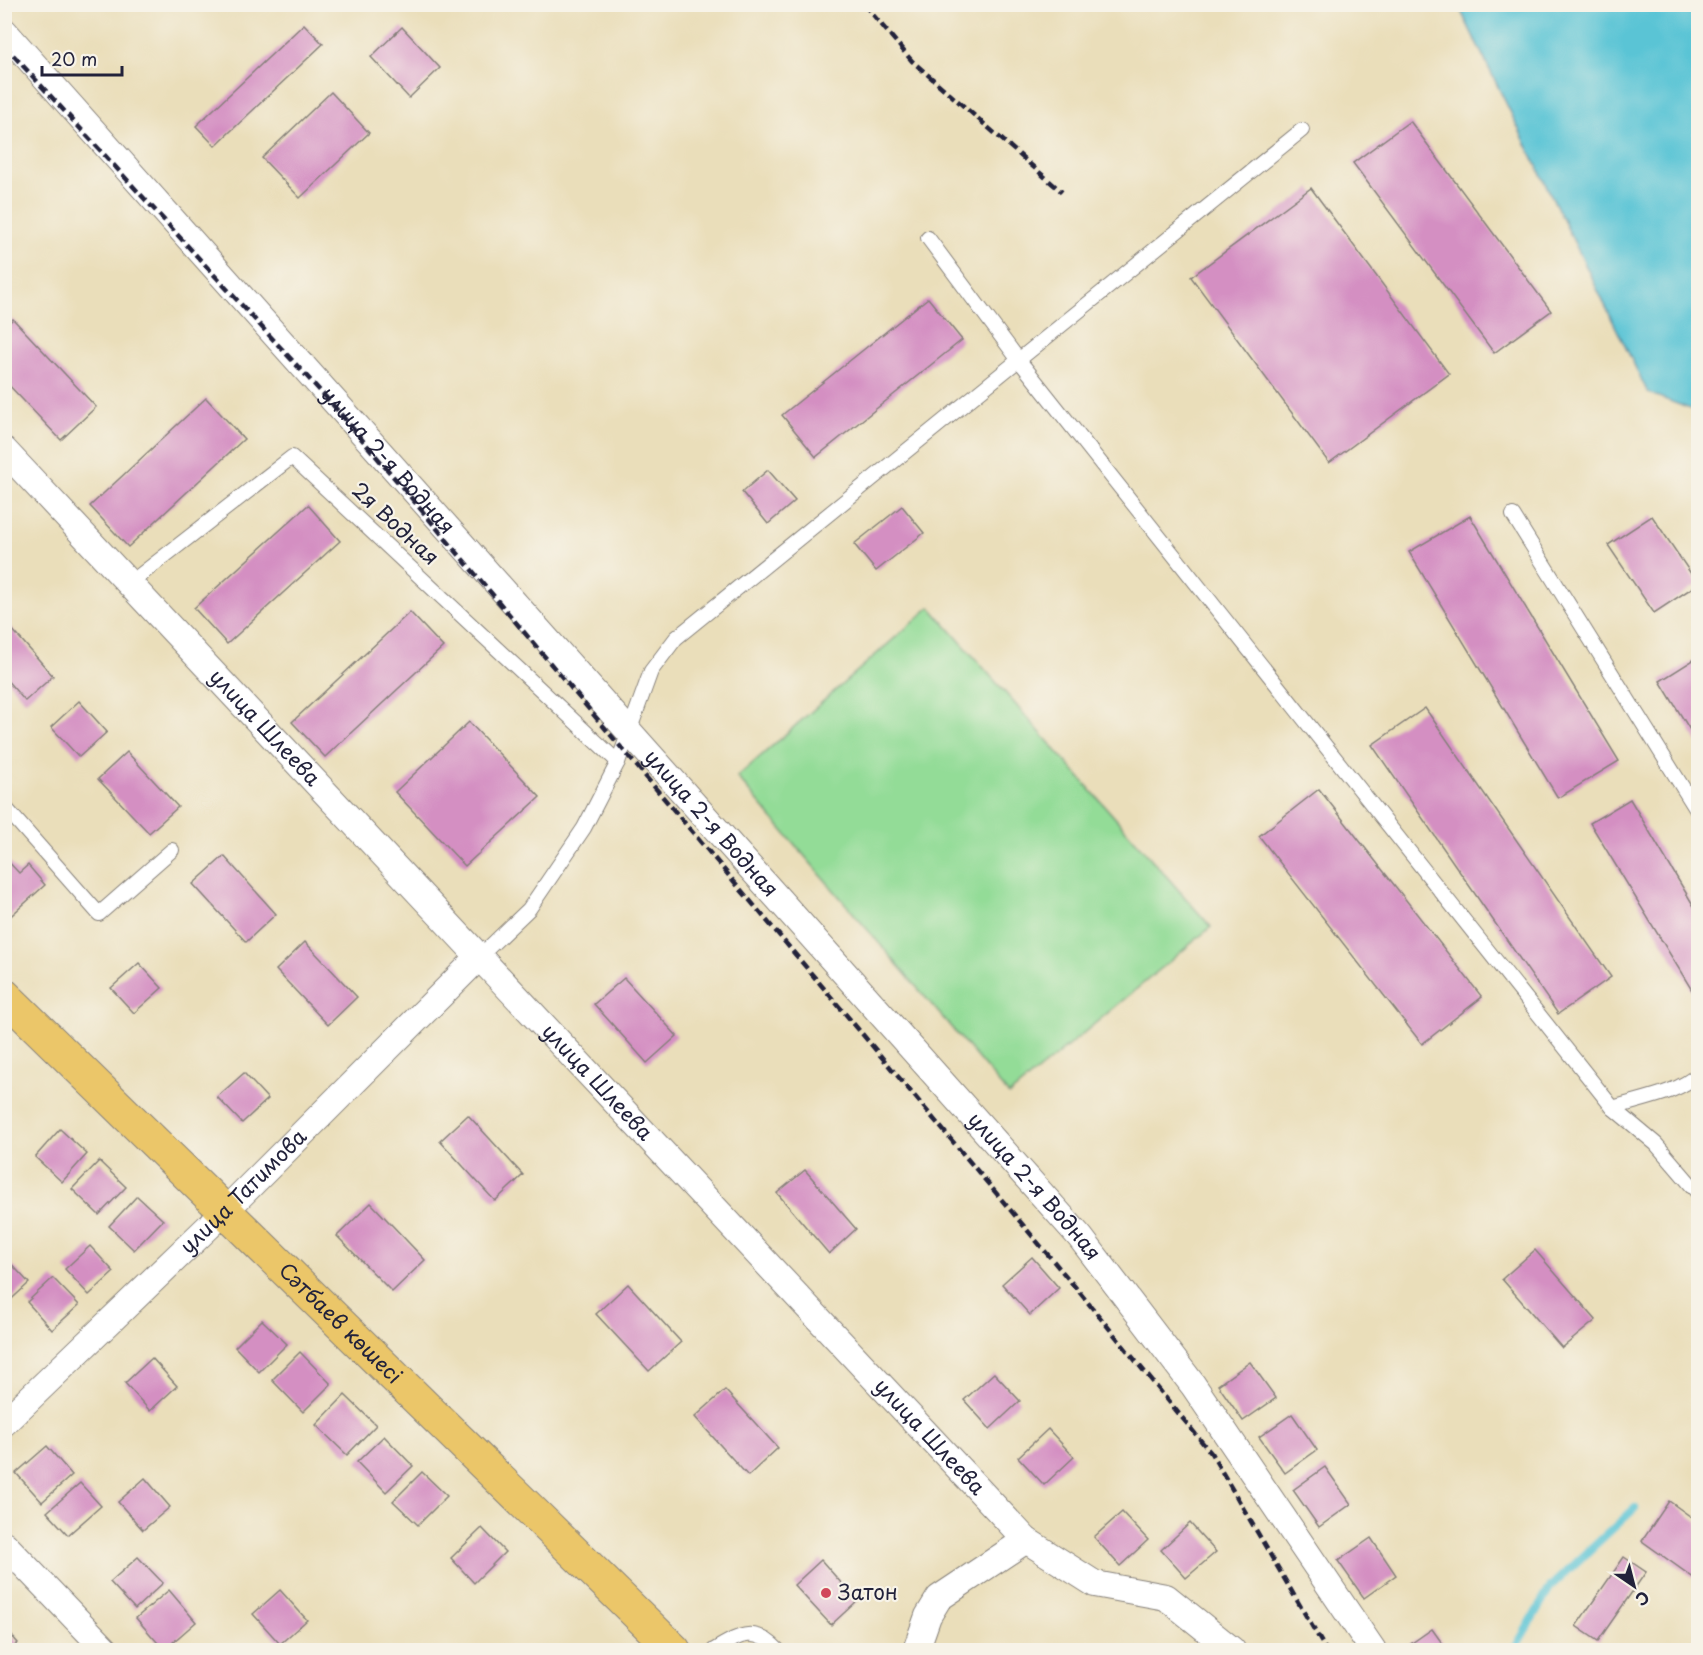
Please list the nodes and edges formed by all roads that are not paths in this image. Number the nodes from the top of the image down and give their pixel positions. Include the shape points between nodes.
1 (4, 31) edge
2 (1302, 130) dead end
3 (928, 238) dead end
4 (1018, 359) junction
5 (4, 450) edge
6 (1513, 514) dead end
7 (130, 583) junction
8 (630, 730) junction
9 (618, 762) junction
10 (4, 806) edge
11 (1698, 812) edge
12 (172, 850) dead end
13 (480, 956) junction
14 (4, 995) edge
15 (1698, 1074) edge
16 (1613, 1108) junction
17 (1698, 1193) edge
18 (226, 1210) junction
19 (4, 1423) edge
20 (1026, 1540) junction
21 (4, 1544) edge
22 (106, 1650) edge
23 (674, 1650) edge
24 (714, 1650) edge
25 (778, 1650) edge
26 (916, 1650) edge
27 (1232, 1650) edge
28 (1373, 1650) edge

1 - 8 street, улица 2-я Водная
2 - 4 lane
3 - 4 lane
4 - 8 lane via 676,638 651,671
4 - 16 lane
5 - 7 street, улица Шлеева
6 - 11 lane
7 - 9 lane, 2я Водная via 292,457
7 - 13 street, улица Шлеева
8 - 9 lane
8 - 28 street, улица 2-я Водная via 1080,1237 1193,1385
9 - 13 lane via 584,828 529,909
10 - 12 lane via 99,914
13 - 18 street, улица Татимова
13 - 20 street, улица Шлеева
14 - 18 main road, Сәтбаев көшесі
15 - 16 lane via 1666,1092
16 - 17 lane via 1656,1144
18 - 19 street, улица Татимова
18 - 23 main road, Сәтбаев көшесі
20 - 26 street via 939,1598
20 - 27 street, улица Шлеева via 1095,1584 1166,1597
21 - 22 street
24 - 25 lane via 747,1634 761,1636

